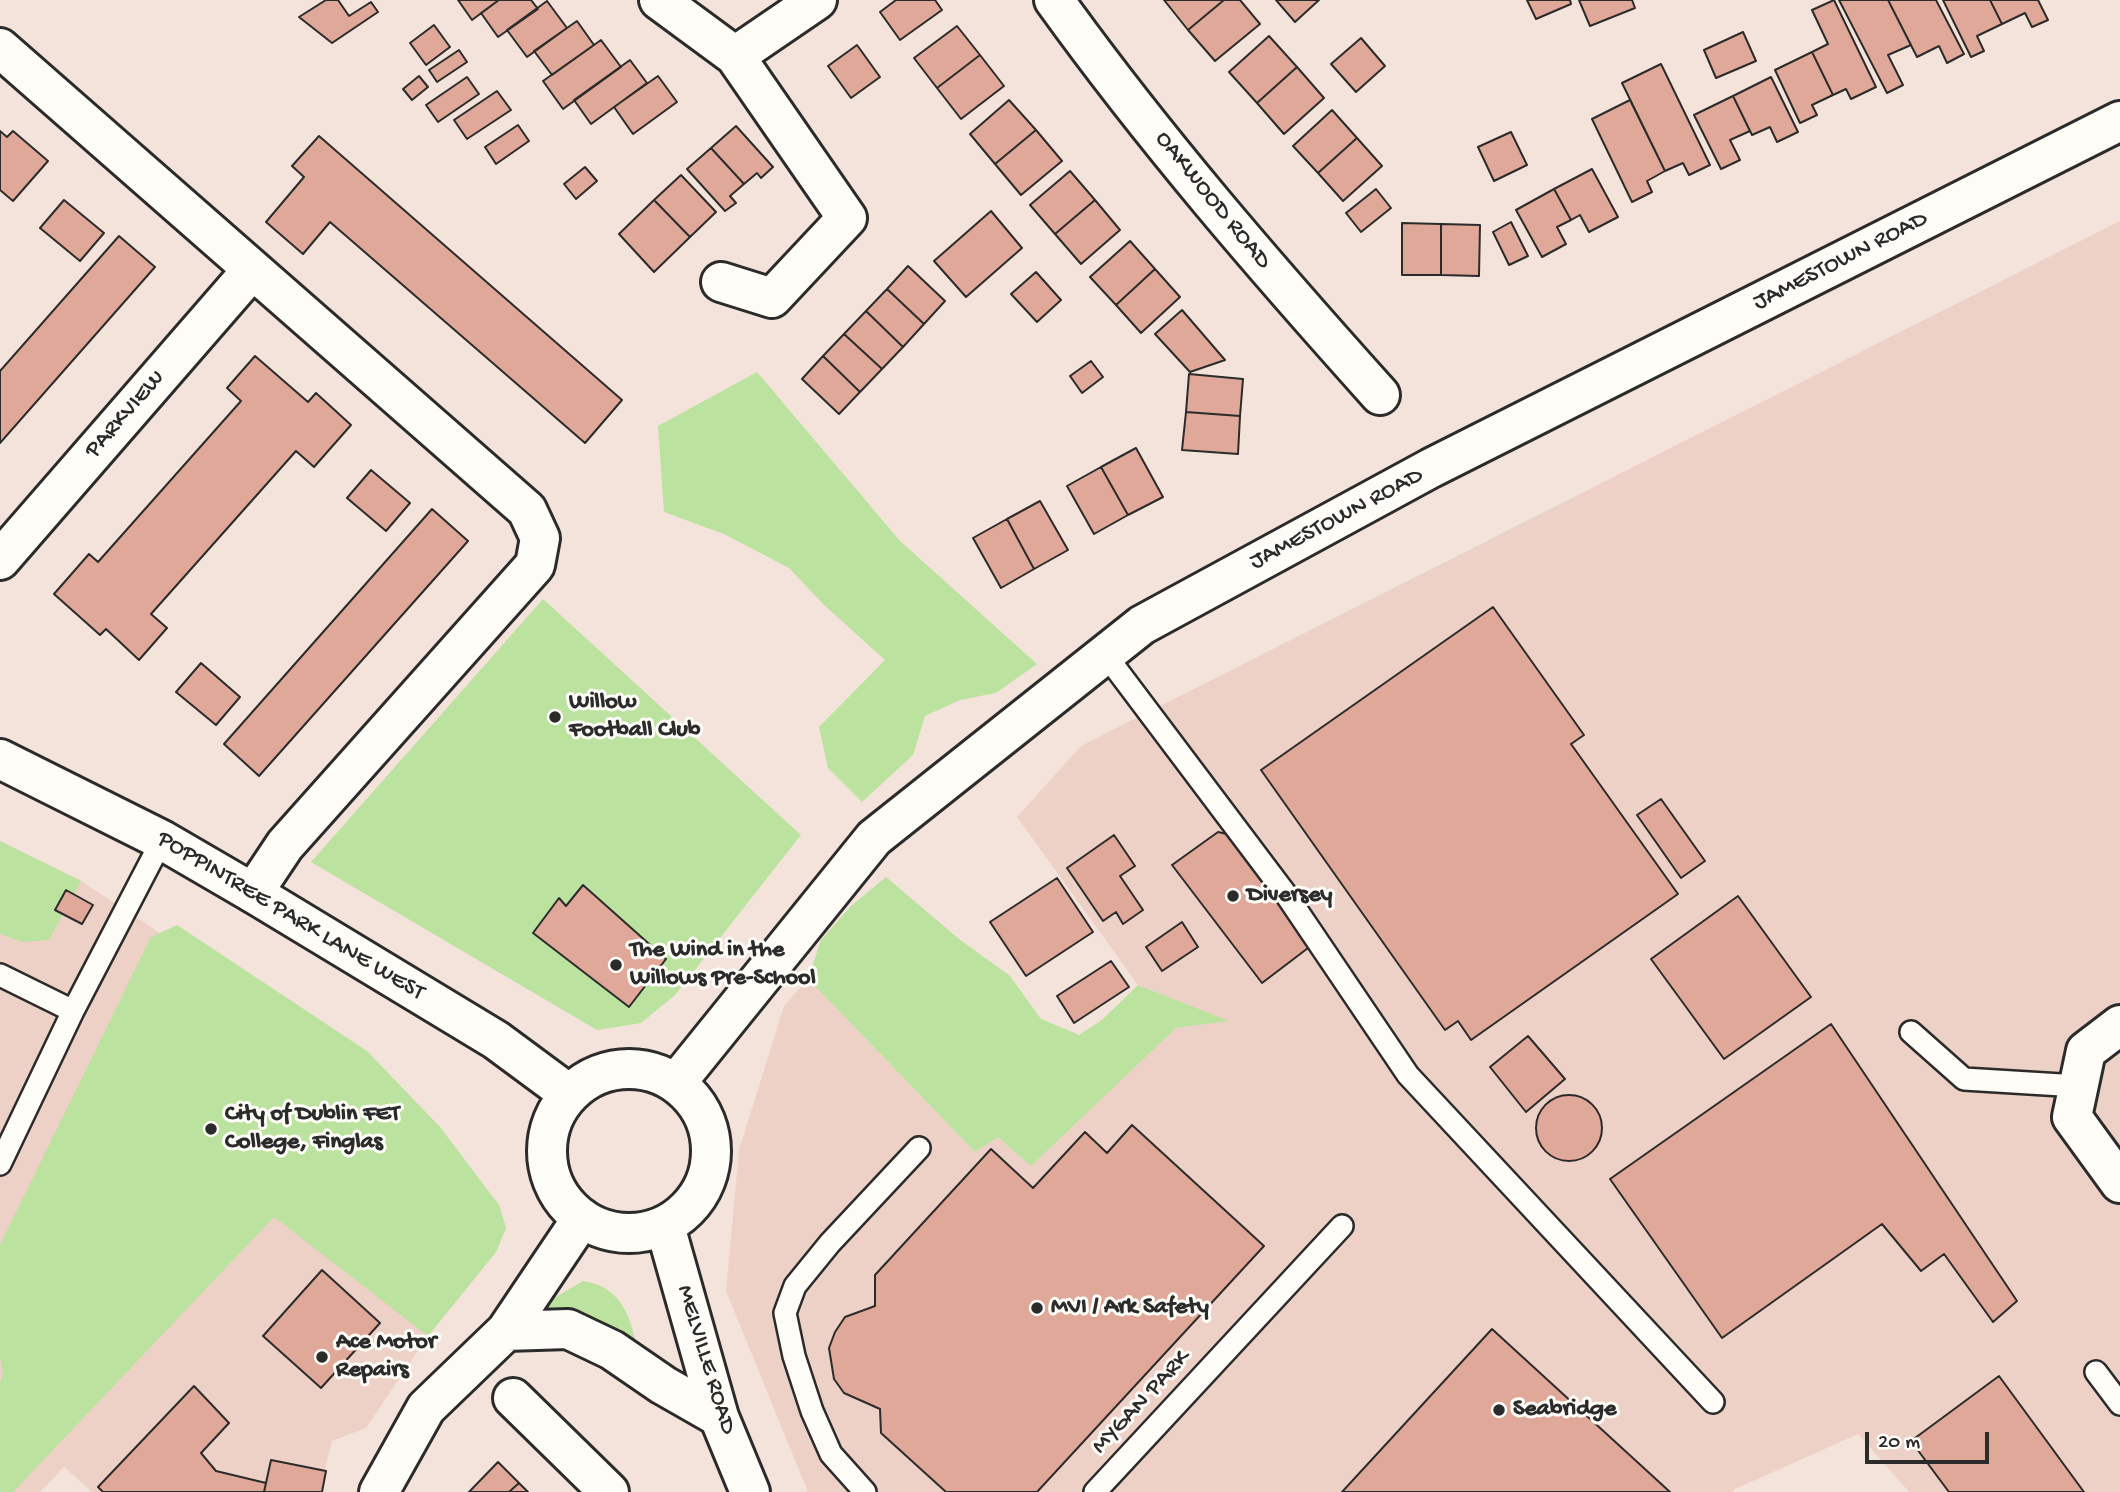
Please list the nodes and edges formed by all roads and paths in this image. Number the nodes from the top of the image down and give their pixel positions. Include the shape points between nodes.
1 (659, 0) edge
2 (817, 0) edge
3 (1054, 0) edge
4 (0, 48) edge
5 (735, 56) junction
6 (2120, 121) edge
7 (252, 270) junction
8 (722, 282) dead end
9 (1380, 395) dead end
10 (0, 559) edge
11 (1105, 654) junction
12 (0, 759) edge
13 (162, 840) junction
14 (253, 893) junction
15 (0, 975) edge
16 (73, 1011) junction
17 (2120, 1025) edge
18 (1911, 1032) dead end
19 (676, 1083) junction
20 (2078, 1086) junction
21 (569, 1094) junction
22 (919, 1148) dead end
23 (0, 1164) edge
24 (2120, 1182) edge
25 (582, 1218) junction
26 (665, 1226) junction
27 (1342, 1227) dead end
28 (506, 1331) junction
29 (2096, 1372) dead end
30 (513, 1398) dead end
31 (1713, 1402) dead end
32 (2120, 1404) edge
33 (719, 1417) junction
34 (379, 1492) edge
35 (609, 1492) edge
36 (750, 1492) edge
37 (865, 1492) edge
38 (1095, 1492) edge

1 - 5 street
2 - 5 street
3 - 9 street, OAKWOOD ROAD via 1256,257
4 - 7 street
5 - 8 street via 847,218 772,298
6 - 11 street, JAMESTOWN ROAD via 1431,468 1142,625
7 - 10 street, PARKVIEW
7 - 14 street via 527,510 541,538 535,565 285,845
11 - 19 street, JAMESTOWN ROAD via 874,838
11 - 31 lane via 1285,893 1408,1075
12 - 13 street, POPPINTREE PARK LANE WEST
13 - 14 street, POPPINTREE PARK LANE WEST
13 - 16 lane
14 - 21 street, POPPINTREE PARK LANE WEST via 496,1040
15 - 16 lane
16 - 23 lane
17 - 20 street via 2086,1051
18 - 20 lane via 1964,1079
19 - 21 street via 650,1071 622,1069 592,1077
19 - 26 street via 707,1122 712,1157 702,1191
20 - 24 street via 2072,1117
21 - 25 street via 553,1119 547,1156 553,1184
22 - 37 lane via 795,1286 785,1313 794,1356 831,1454
25 - 26 street via 624,1233
25 - 28 street
26 - 33 street, MELVILLE ROAD
27 - 38 lane, MYGAN PARK
28 - 33 street via 568,1329 612,1350
28 - 34 street via 426,1408
29 - 32 lane
30 - 35 street
33 - 36 street, MELVILLE ROAD

